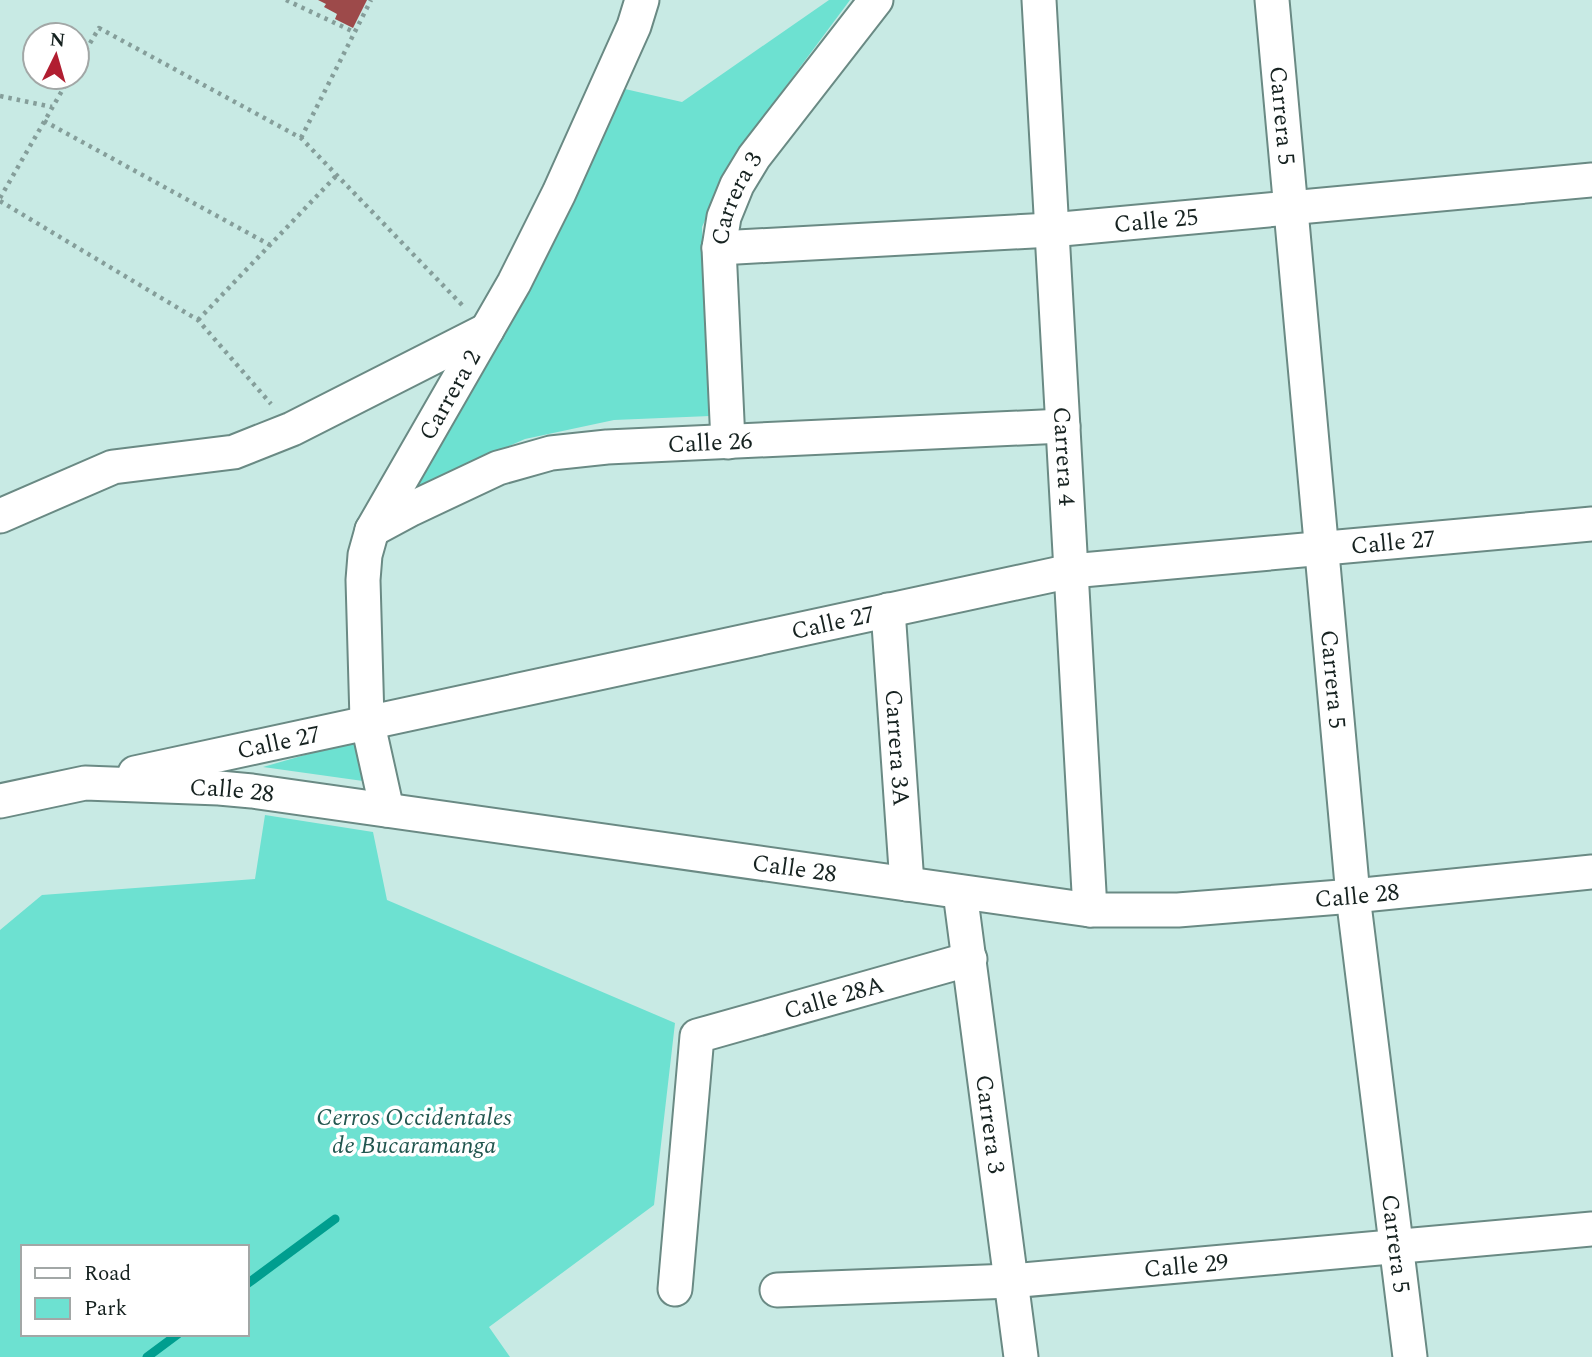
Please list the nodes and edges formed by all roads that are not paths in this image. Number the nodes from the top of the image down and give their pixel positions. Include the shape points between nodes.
1 (642, 0) edge
2 (876, 0) edge
3 (1039, 0) edge
4 (1272, 0) edge
5 (1592, 180) edge
6 (1290, 208) junction
7 (1051, 230) junction
8 (719, 248) junction
9 (487, 330) junction
10 (1063, 426) junction
11 (728, 442) junction
12 (0, 516) edge
13 (1592, 524) edge
14 (372, 530) junction
15 (1321, 548) junction
16 (1071, 571) junction
17 (888, 610) junction
18 (367, 722) junction
19 (85, 783) junction
20 (0, 801) edge
21 (387, 810) junction
22 (1592, 872) edge
23 (907, 884) junction
24 (960, 892) junction
25 (1353, 896) junction
26 (1090, 910) junction
27 (970, 959) junction
28 (1592, 1229) edge
29 (1396, 1247) junction
30 (1011, 1281) junction
31 (675, 1289) dead end
32 (777, 1290) dead end
33 (1021, 1357) edge
34 (1410, 1357) edge

1 - 9 street, Carrera 2 via 559,193
2 - 8 street, Carrera 3 via 754,157 723,217
3 - 7 street, Carrera 4
4 - 6 street, Carrera 5
5 - 6 street, Calle 25
6 - 7 street, Calle 25
6 - 15 street, Carrera 5
7 - 8 street, Calle 25
7 - 10 street, Carrera 4
8 - 11 street, Carrera 3
9 - 12 street via 292,429 234,452 113,467
9 - 14 street, Carrera 2
10 - 11 street, Calle 26
10 - 16 street, Carrera 4
11 - 14 street, Calle 26 via 551,453 498,468
13 - 15 street, Calle 27
14 - 18 street, Carrera 2 via 363,580
15 - 16 street, Calle 27
15 - 25 street, Carrera 5
16 - 17 street, Calle 27
16 - 26 street, Carrera 4
17 - 18 street, Calle 27
17 - 23 street, Carrera 3A
18 - 19 street, Calle 27
18 - 21 street, Carrera 2
19 - 20 street, Calle 28
19 - 21 street, Calle 28 via 241,790
21 - 23 street, Calle 28
22 - 25 street, Calle 28
23 - 24 street, Calle 28
24 - 26 street, Calle 28
24 - 27 street, Carrera 3
25 - 26 street, Calle 28 via 1178,910
25 - 29 street, Carrera 5
27 - 30 street, Carrera 3
27 - 31 street, Calle 28A via 697,1036
28 - 29 street, Calle 29
29 - 30 street, Calle 29
29 - 34 street, Carrera 5
30 - 32 street, Calle 29
30 - 33 street, Carrera 3

